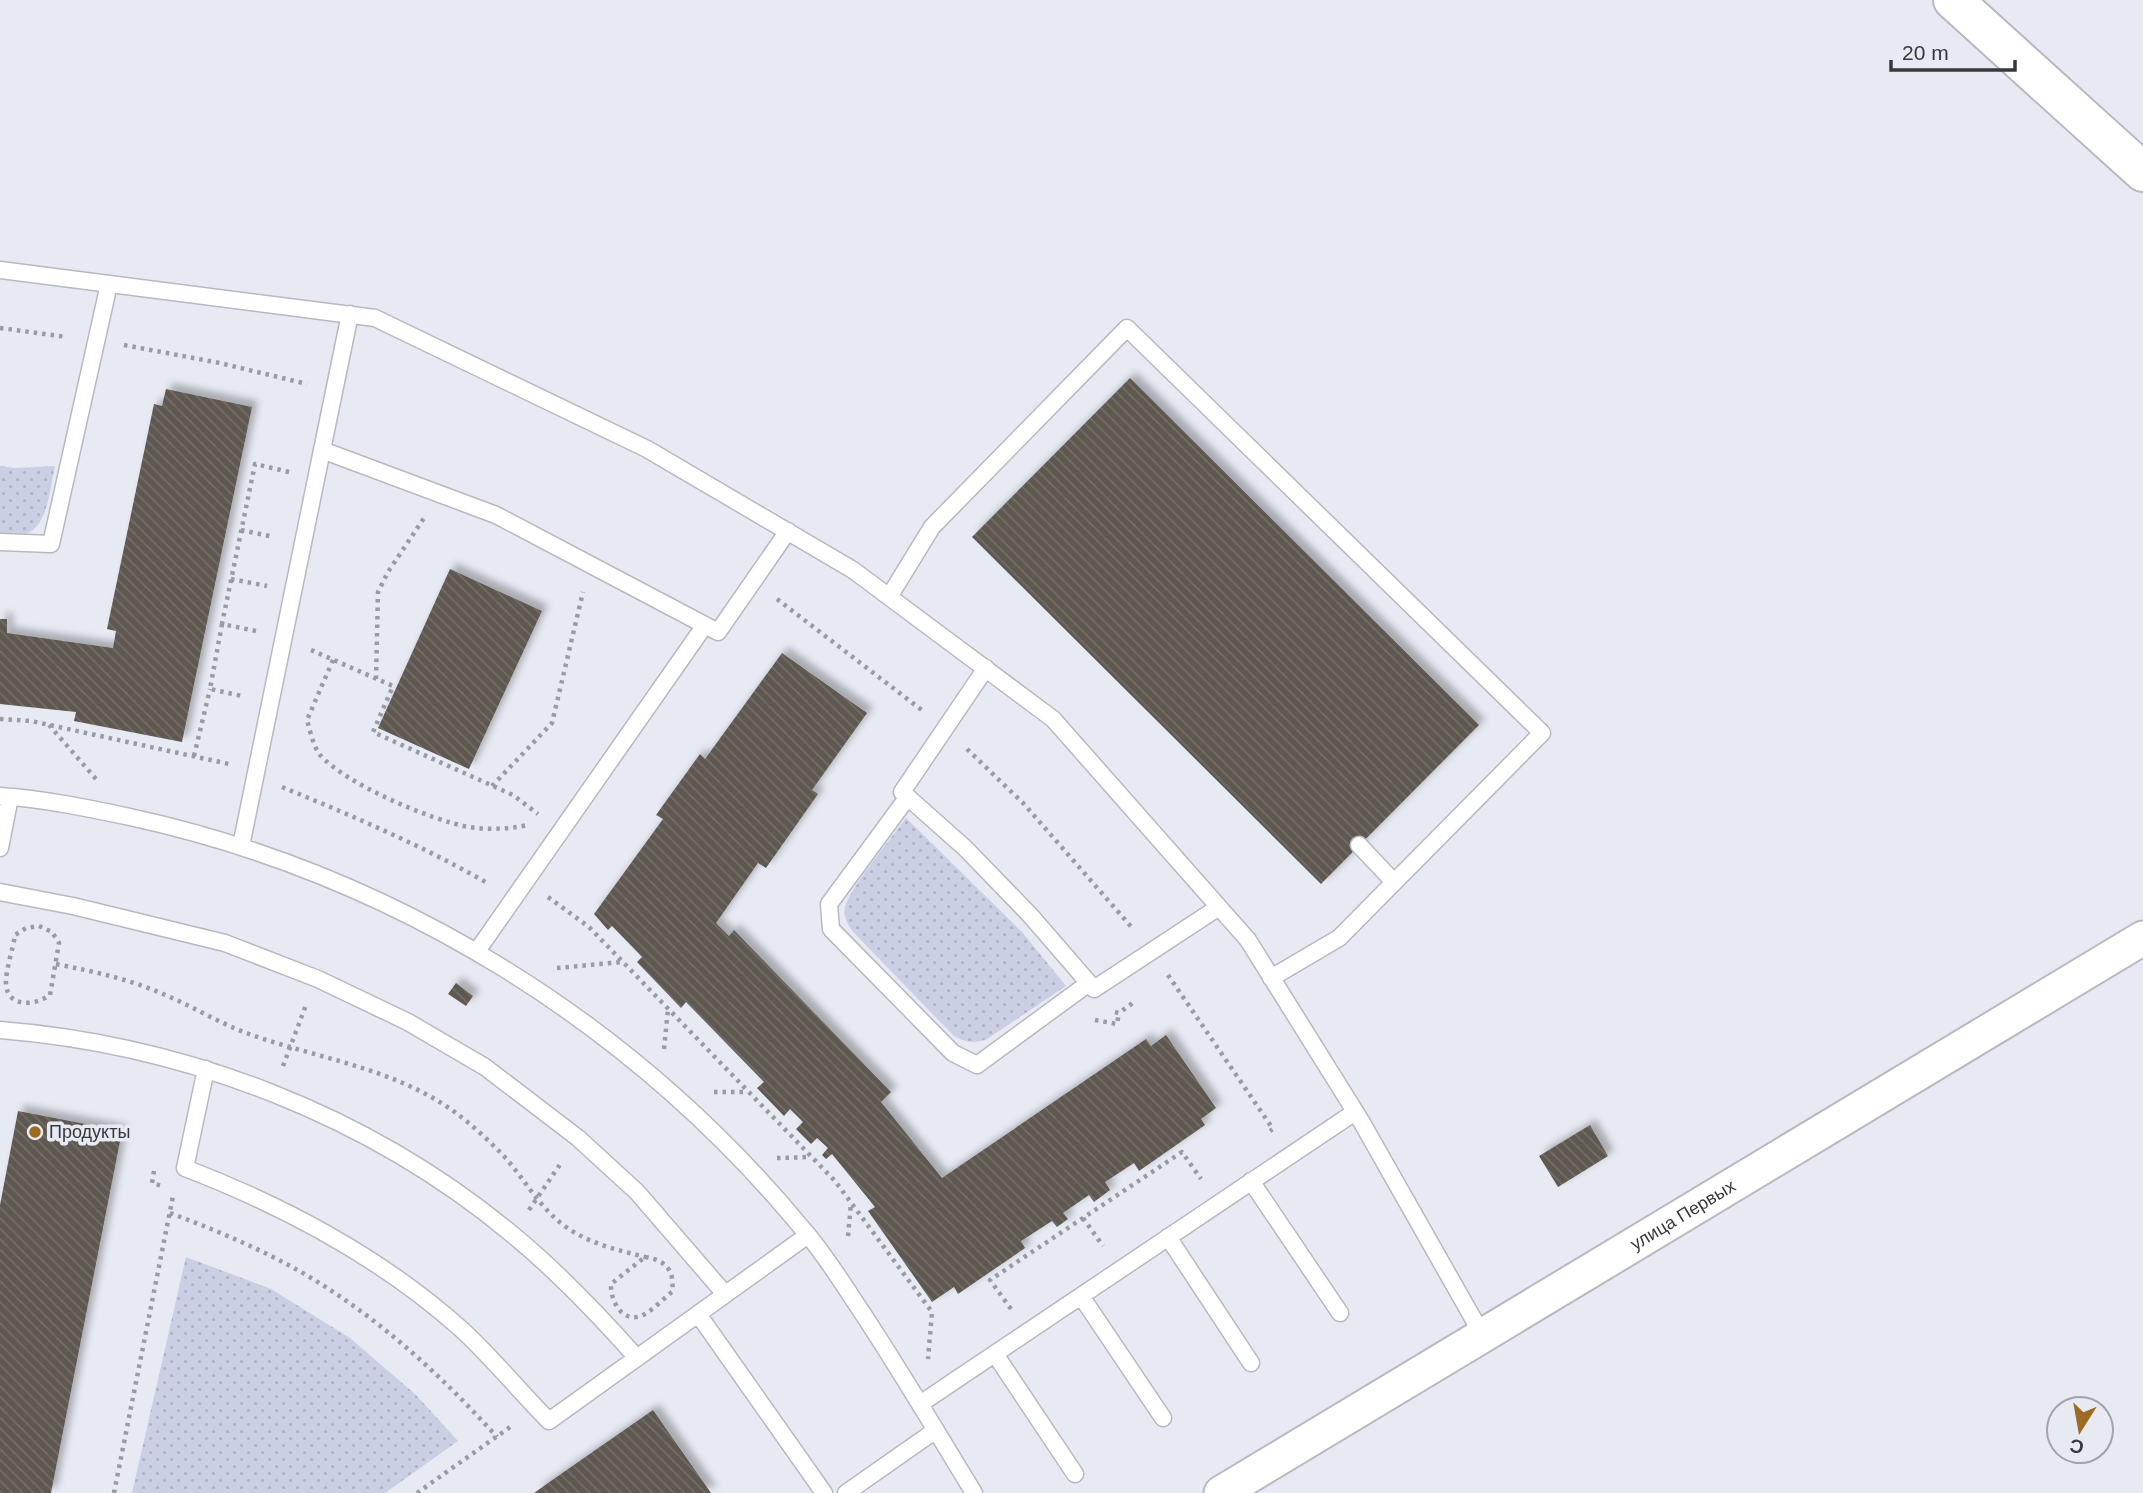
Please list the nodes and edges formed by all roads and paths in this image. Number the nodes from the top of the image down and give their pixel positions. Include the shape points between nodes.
1 (1953, 0) edge
2 (2143, 172) edge
3 (0, 270) edge
4 (109, 284) junction
5 (349, 314) junction
6 (0, 328) edge
7 (96, 340) junction
8 (306, 397) dead end
9 (322, 450) junction
10 (293, 460) dead end
11 (290, 473) dead end
12 (412, 514) dead end
13 (242, 530) dead end
14 (788, 531) junction
15 (276, 538) dead end
16 (0, 542) edge
17 (231, 579) dead end
18 (571, 585) dead end
19 (278, 588) dead end
20 (583, 591) junction
21 (889, 597) junction
22 (595, 598) dead end
23 (222, 624) dead end
24 (705, 625) junction
25 (333, 660) dead end
26 (986, 668) junction
27 (376, 679) dead end
28 (388, 684) dead end
29 (210, 689) junction
30 (271, 702) junction
31 (0, 719) edge
32 (48, 724) junction
33 (194, 756) junction
34 (255, 778) junction
35 (492, 786) junction
36 (5, 796) edge
37 (907, 797) junction
38 (130, 817) junction
39 (546, 820) junction
40 (561, 831) junction
41 (1359, 845) dead end
42 (241, 846) junction
43 (0, 848) edge
44 (1394, 882) junction
45 (0, 892) edge
46 (513, 898) junction
47 (1219, 907) junction
48 (2143, 938) edge
49 (477, 951) junction
50 (623, 962) dead end
51 (56, 964) junction
52 (510, 972) junction
53 (1271, 978) junction
54 (317, 979) junction
55 (1158, 982) dead end
56 (1089, 983) junction
57 (1139, 998) dead end
58 (1109, 1011) dead end
59 (0, 1030) edge
60 (289, 1048) junction
61 (206, 1069) junction
62 (273, 1093) junction
63 (1355, 1112) junction
64 (1263, 1136) dead end
65 (578, 1138) junction
66 (1211, 1172) dead end
67 (1201, 1179) junction
68 (1251, 1181) junction
69 (1190, 1186) dead end
70 (173, 1196) dead end
71 (536, 1200) junction
72 (170, 1213) junction
73 (1083, 1218) junction
74 (512, 1234) junction
75 (808, 1235) junction
76 (1168, 1237) junction
77 (1114, 1238) dead end
78 (645, 1256) junction
79 (725, 1294) junction
80 (1082, 1296) junction
81 (1022, 1301) dead end
82 (1011, 1309) junction
83 (1340, 1313) dead end
84 (698, 1314) junction
85 (1000, 1317) dead end
86 (1483, 1336) junction
87 (995, 1354) junction
88 (637, 1357) junction
89 (937, 1360) dead end
90 (1251, 1363) dead end
91 (903, 1375) junction
92 (920, 1404) junction
93 (536, 1409) junction
94 (1163, 1418) dead end
95 (936, 1430) junction
96 (497, 1437) junction
97 (1075, 1474) dead end
98 (114, 1493) edge
99 (417, 1493) edge
100 (824, 1493) edge
101 (846, 1493) edge
102 (974, 1493) edge
103 (1221, 1493) edge

1 - 2 main road
3 - 4 lane
4 - 5 lane
4 - 7 lane
5 - 9 lane
5 - 14 lane via 375,318 647,449
6 - 7 path
7 - 8 path via 309,384
7 - 16 lane via 51,544
9 - 24 lane via 496,515
9 - 30 lane
10 - 11 path
12 - 27 path via 424,518 379,592
13 - 15 path
14 - 21 lane
14 - 24 lane via 718,632
17 - 19 path
18 - 20 path
20 - 22 path
20 - 35 path via 552,723
21 - 26 lane
21 - 44 lane via 932,527 1127,328 1542,733
23 - 29 path
24 - 40 lane
25 - 39 path via 307,720 319,754 357,783 468,827 506,830
26 - 37 lane via 902,792
26 - 47 lane via 1053,719
28 - 35 path via 393,686 373,732
29 - 30 path
29 - 33 path
30 - 34 lane
31 - 32 path
32 - 33 path
32 - 38 path
33 - 34 path via 240,766
34 - 42 lane
34 - 46 path via 379,827
35 - 39 path via 513,795
36 - 38 lane
36 - 43 lane
37 - 56 lane via 965,848
37 - 56 lane via 829,904 831,929 953,1053 977,1065
38 - 42 lane
39 - 40 path
40 - 46 lane
41 - 44 lane
42 - 49 lane via 410,915
44 - 53 lane via 1339,938
45 - 54 lane via 225,943
46 - 49 lane
47 - 53 lane via 1248,940
47 - 56 lane via 1094,989
48 - 86 street, улица Первых
49 - 52 lane
50 - 52 path
51 - 51 path via 50,995 25,1005 13,998 6,986 15,935 39,926 52,932 59,943
51 - 60 path via 118,976
52 - 75 lane via 626,1053 691,1110 752,1170
53 - 63 lane
54 - 60 path
54 - 65 lane via 408,1021 485,1067
55 - 64 path via 1168,975 1251,1096 1273,1129
57 - 58 path via 1119,1013
59 - 61 lane via 97,1042
60 - 62 path
60 - 71 path via 406,1083 457,1113 501,1153
61 - 62 lane
61 - 93 lane via 185,1168 246,1192 399,1279 462,1330
62 - 74 lane via 398,1154
63 - 68 lane
63 - 86 lane
65 - 71 path
65 - 79 lane via 637,1192
66 - 67 path
67 - 69 path
67 - 73 path via 1182,1152
68 - 76 lane
68 - 83 lane
70 - 72 path
71 - 74 path
71 - 78 path via 567,1228 604,1247
72 - 96 path via 275,1258 372,1319 458,1394
72 - 98 path
73 - 77 path via 1103,1246
73 - 82 path via 990,1280
74 - 88 lane
75 - 79 lane
75 - 91 lane
76 - 80 lane
76 - 90 lane
78 - 78 path via 611,1284 610,1298 629,1316 643,1316 671,1292 669,1267 658,1258
79 - 84 lane
80 - 87 lane
80 - 94 lane
81 - 82 path
82 - 85 path
84 - 88 lane
84 - 100 lane
86 - 103 street, улица Первых
87 - 92 lane
87 - 97 lane
88 - 93 lane via 549,1421
89 - 91 path
91 - 92 lane
92 - 95 lane
93 - 96 path
95 - 101 lane
95 - 102 lane
96 - 99 path

